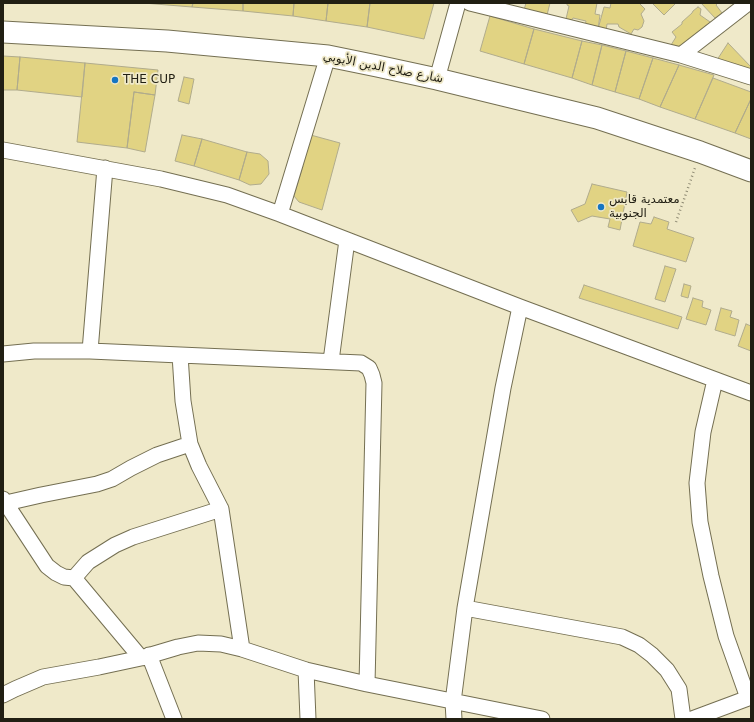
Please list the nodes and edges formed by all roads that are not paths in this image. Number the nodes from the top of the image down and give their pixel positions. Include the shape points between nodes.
1 (458, 3) edge
2 (470, 3) edge
3 (748, 3) edge
4 (3, 32) edge
5 (680, 55) junction
6 (328, 56) junction
7 (751, 77) edge
8 (437, 79) junction
9 (3, 150) edge
10 (105, 168) junction
11 (751, 171) edge
12 (280, 214) junction
13 (346, 240) junction
14 (520, 307) junction
15 (90, 351) junction
16 (3, 354) edge
17 (180, 355) junction
18 (331, 361) junction
19 (715, 380) junction
20 (751, 392) edge
21 (190, 444) junction
22 (5, 501) edge
23 (221, 509) junction
24 (74, 578) junction
25 (465, 608) junction
26 (242, 649) junction
27 (145, 656) junction
28 (306, 670) junction
29 (367, 684) junction
30 (3, 695) edge
31 (749, 697) edge
32 (453, 702) junction
33 (174, 719) edge
34 (308, 719) edge
35 (454, 719) edge
36 (542, 719) edge
37 (683, 719) edge
38 (692, 719) edge

1 - 8 street
2 - 5 street
3 - 5 street
4 - 6 main road, شارع صلاح الدين الأيوبي via 167,41
5 - 7 street
6 - 8 main road, شارع صلاح الدين الأيوبي
6 - 12 street
8 - 11 main road, شارع صلاح الدين الأيوبي via 597,118
9 - 10 street
10 - 12 street via 227,195
10 - 15 street
12 - 13 street
13 - 14 street
13 - 18 street
14 - 19 street
14 - 25 street via 503,388
15 - 16 street
15 - 17 street
17 - 18 street
17 - 21 street via 183,401
18 - 29 street via 361,362 369,368 374,384
19 - 20 street
19 - 31 street via 703,432 697,483 700,522 726,636
21 - 22 street via 157,455 112,479 97,484
21 - 23 street via 198,466
22 - 24 street via 47,566 64,577
23 - 24 street via 132,537 88,562
23 - 26 street
24 - 27 street
25 - 32 street
25 - 37 street via 622,637 639,645 667,670 679,689
26 - 27 street via 221,644 198,643
26 - 28 street
27 - 30 street via 100,667 43,676
27 - 33 street
28 - 29 street
28 - 34 street
29 - 32 street
31 - 38 street
32 - 35 street
32 - 36 street

